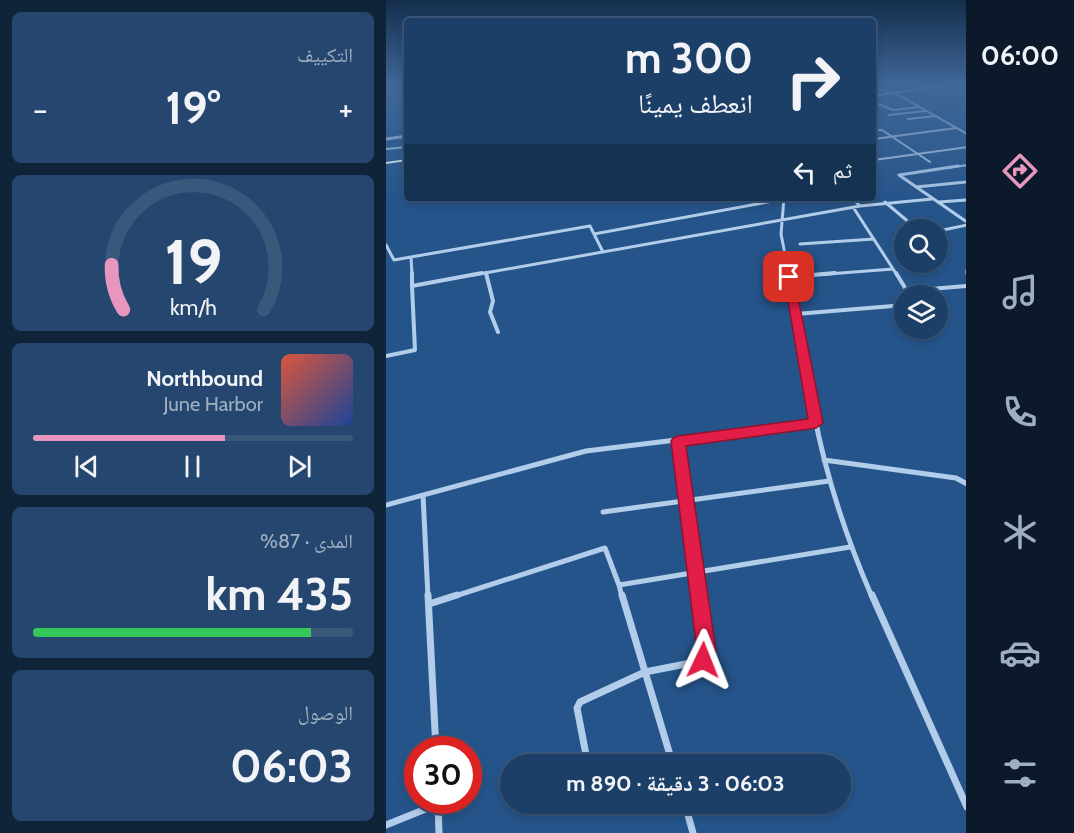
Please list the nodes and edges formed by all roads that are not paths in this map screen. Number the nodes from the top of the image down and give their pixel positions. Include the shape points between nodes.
1 (949, 124) edge
2 (956, 128) junction
3 (876, 130) edge
4 (966, 134) edge
5 (404, 136) edge
6 (892, 136) junction
7 (386, 139) edge
8 (876, 139) edge
9 (404, 147) edge
10 (966, 147) edge
11 (386, 150) edge
12 (917, 154) junction
13 (876, 160) edge
14 (404, 161) edge
15 (930, 162) dead end
16 (386, 164) edge
17 (966, 165) edge
18 (966, 182) edge
19 (916, 187) junction
20 (932, 199) junction
21 (966, 200) edge
22 (768, 201) edge
23 (784, 201) edge
24 (855, 201) edge
25 (885, 202) junction
26 (938, 203) junction
27 (860, 206) junction
28 (853, 207) junction
29 (905, 219) edge
30 (781, 220) junction
31 (966, 223) edge
32 (948, 228) edge
33 (594, 234) junction
34 (874, 239) junction
35 (800, 244) dead end
36 (386, 245) edge
37 (603, 252) junction
38 (411, 257) junction
39 (394, 260) junction
40 (386, 261) edge
41 (893, 268) junction
42 (486, 273) junction
43 (789, 277) junction
44 (903, 285) edge
45 (412, 286) junction
46 (966, 286) edge
47 (948, 288) edge
48 (894, 306) edge
49 (796, 314) junction
50 (498, 333) dead end
51 (386, 356) edge
52 (816, 423) junction
53 (678, 441) junction
54 (824, 460) junction
55 (829, 480) junction
56 (966, 484) edge
57 (423, 495) junction
58 (686, 500) junction
59 (386, 505) edge
60 (603, 512) dead end
61 (850, 547) junction
62 (696, 571) junction
63 (619, 585) junction
64 (429, 604) junction
65 (645, 672) junction
66 (435, 736) edge
67 (586, 754) edge
68 (670, 754) edge
69 (966, 807) edge
70 (411, 814) edge
71 (438, 814) edge
72 (688, 814) edge
73 (386, 825) edge
74 (439, 833) edge
75 (693, 833) edge

1 - 2 street
2 - 4 street
2 - 6 street
3 - 6 street
5 - 7 street
6 - 8 street
6 - 12 street
9 - 11 street
10 - 12 street
12 - 13 street
12 - 15 street
14 - 16 highway
17 - 19 street via 899,176
18 - 19 street
19 - 20 street
20 - 25 street
20 - 26 street
21 - 26 street
22 - 33 street
23 - 30 street
24 - 27 street
25 - 27 street
25 - 29 street
26 - 31 street
27 - 28 street
28 - 30 street
28 - 34 street
30 - 37 street
30 - 43 street
31 - 32 street
33 - 37 street
33 - 38 street via 589,226
34 - 35 street
34 - 41 street
36 - 39 street
37 - 42 street
38 - 39 street
38 - 45 street
39 - 40 street
41 - 43 street
41 - 44 street
42 - 45 street
42 - 50 street via 493,301 490,312
43 - 49 street
45 - 51 street via 415,350
46 - 47 street
48 - 49 street
49 - 52 street
52 - 53 street
52 - 54 street
53 - 57 street via 586,451
53 - 58 street
54 - 55 street
54 - 56 street via 956,478
55 - 58 street
55 - 61 street
57 - 59 street
57 - 64 street
58 - 60 street
58 - 62 street
61 - 62 street
61 - 69 street
62 - 63 street
62 - 65 street via 705,657
63 - 64 street via 605,548
63 - 65 street
64 - 66 street
65 - 67 street via 578,705
65 - 68 street
70 - 73 street
71 - 74 street
72 - 75 street

